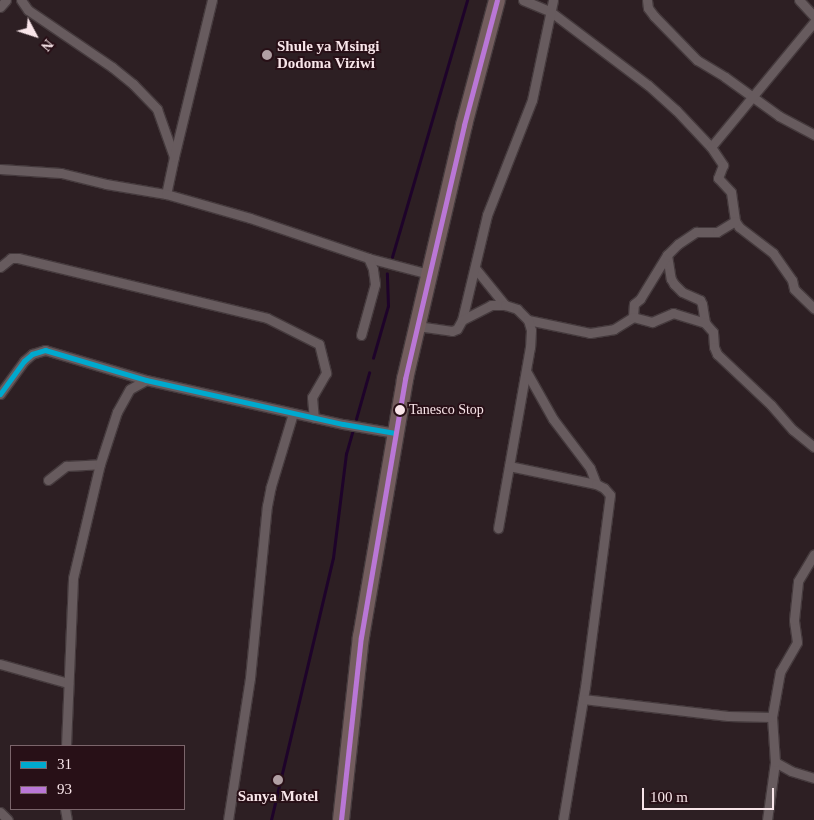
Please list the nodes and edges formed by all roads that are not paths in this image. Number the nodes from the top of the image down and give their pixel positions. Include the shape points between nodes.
1 (6, 0) edge
2 (21, 0) edge
3 (212, 0) edge
4 (498, 0) edge
5 (523, 0) edge
6 (553, 0) edge
7 (647, 0) edge
8 (799, 0) edge
9 (0, 7) edge
10 (551, 12) junction
11 (814, 16) edge
12 (814, 22) edge
13 (751, 97) junction
14 (814, 135) edge
15 (711, 147) junction
16 (174, 157) junction
17 (0, 168) edge
18 (166, 194) junction
19 (735, 221) junction
20 (667, 255) junction
21 (368, 258) junction
22 (0, 267) edge
23 (476, 268) junction
24 (429, 274) junction
25 (505, 305) junction
26 (814, 308) edge
27 (633, 317) junction
28 (462, 320) junction
29 (528, 320) junction
30 (705, 323) junction
31 (417, 326) junction
32 (361, 335) dead end
33 (526, 371) junction
34 (146, 380) junction
35 (1, 388) edge
36 (293, 413) junction
37 (314, 418) junction
38 (395, 433) junction
39 (814, 447) edge
40 (100, 464) junction
41 (509, 466) junction
42 (48, 480) dead end
43 (596, 484) junction
44 (498, 528) dead end
45 (814, 554) edge
46 (0, 664) edge
47 (68, 683) junction
48 (583, 699) junction
49 (772, 717) junction
50 (66, 745) edge
51 (775, 762) junction
52 (814, 778) edge
53 (0, 812) edge
54 (8, 820) edge
55 (228, 820) edge
56 (341, 820) edge
57 (563, 820) edge
58 (767, 820) edge

1 - 9 street
2 - 16 street via 28,10 112,67 157,109
3 - 16 street
4 - 24 highway
5 - 10 street
6 - 10 street
7 - 13 street via 654,16 697,60
8 - 11 street
10 - 15 street via 655,90
10 - 23 street via 532,100 487,215
12 - 13 street
13 - 14 street via 800,130
13 - 15 street
15 - 19 street via 723,165 718,178 731,192
16 - 18 street
17 - 18 street via 61,172 106,184
18 - 21 street
19 - 20 street via 717,232 692,234
19 - 26 street via 773,253 792,280 794,289
20 - 27 street via 634,304
20 - 30 street via 671,279 678,288 700,300
21 - 24 street
21 - 32 street via 374,269 375,284
22 - 37 street via 11,258 18,258 267,318 320,344 326,373 312,397
23 - 25 street
23 - 28 street
24 - 31 highway
25 - 28 street via 492,304
25 - 29 street via 517,308
27 - 29 street via 620,326 598,333
27 - 30 street via 652,322 676,313
28 - 31 street via 457,329 448,332
29 - 33 street via 531,330
30 - 39 street via 713,332 717,354
31 - 38 highway
33 - 41 street
33 - 43 street via 553,419 590,468
34 - 35 street via 45,350 32,354
34 - 36 street
34 - 40 street via 136,384 124,398
36 - 37 street
36 - 55 street via 267,506 250,678
37 - 38 street
38 - 56 highway via 361,637
40 - 42 street via 66,466
40 - 47 street via 73,578
41 - 43 street
41 - 44 street
43 - 48 street via 607,491 610,502
45 - 49 street via 798,581 794,620 797,642 780,672
46 - 47 street
47 - 50 street
48 - 49 street via 728,716
48 - 57 street
49 - 51 street
51 - 52 street
51 - 58 street
53 - 54 street

